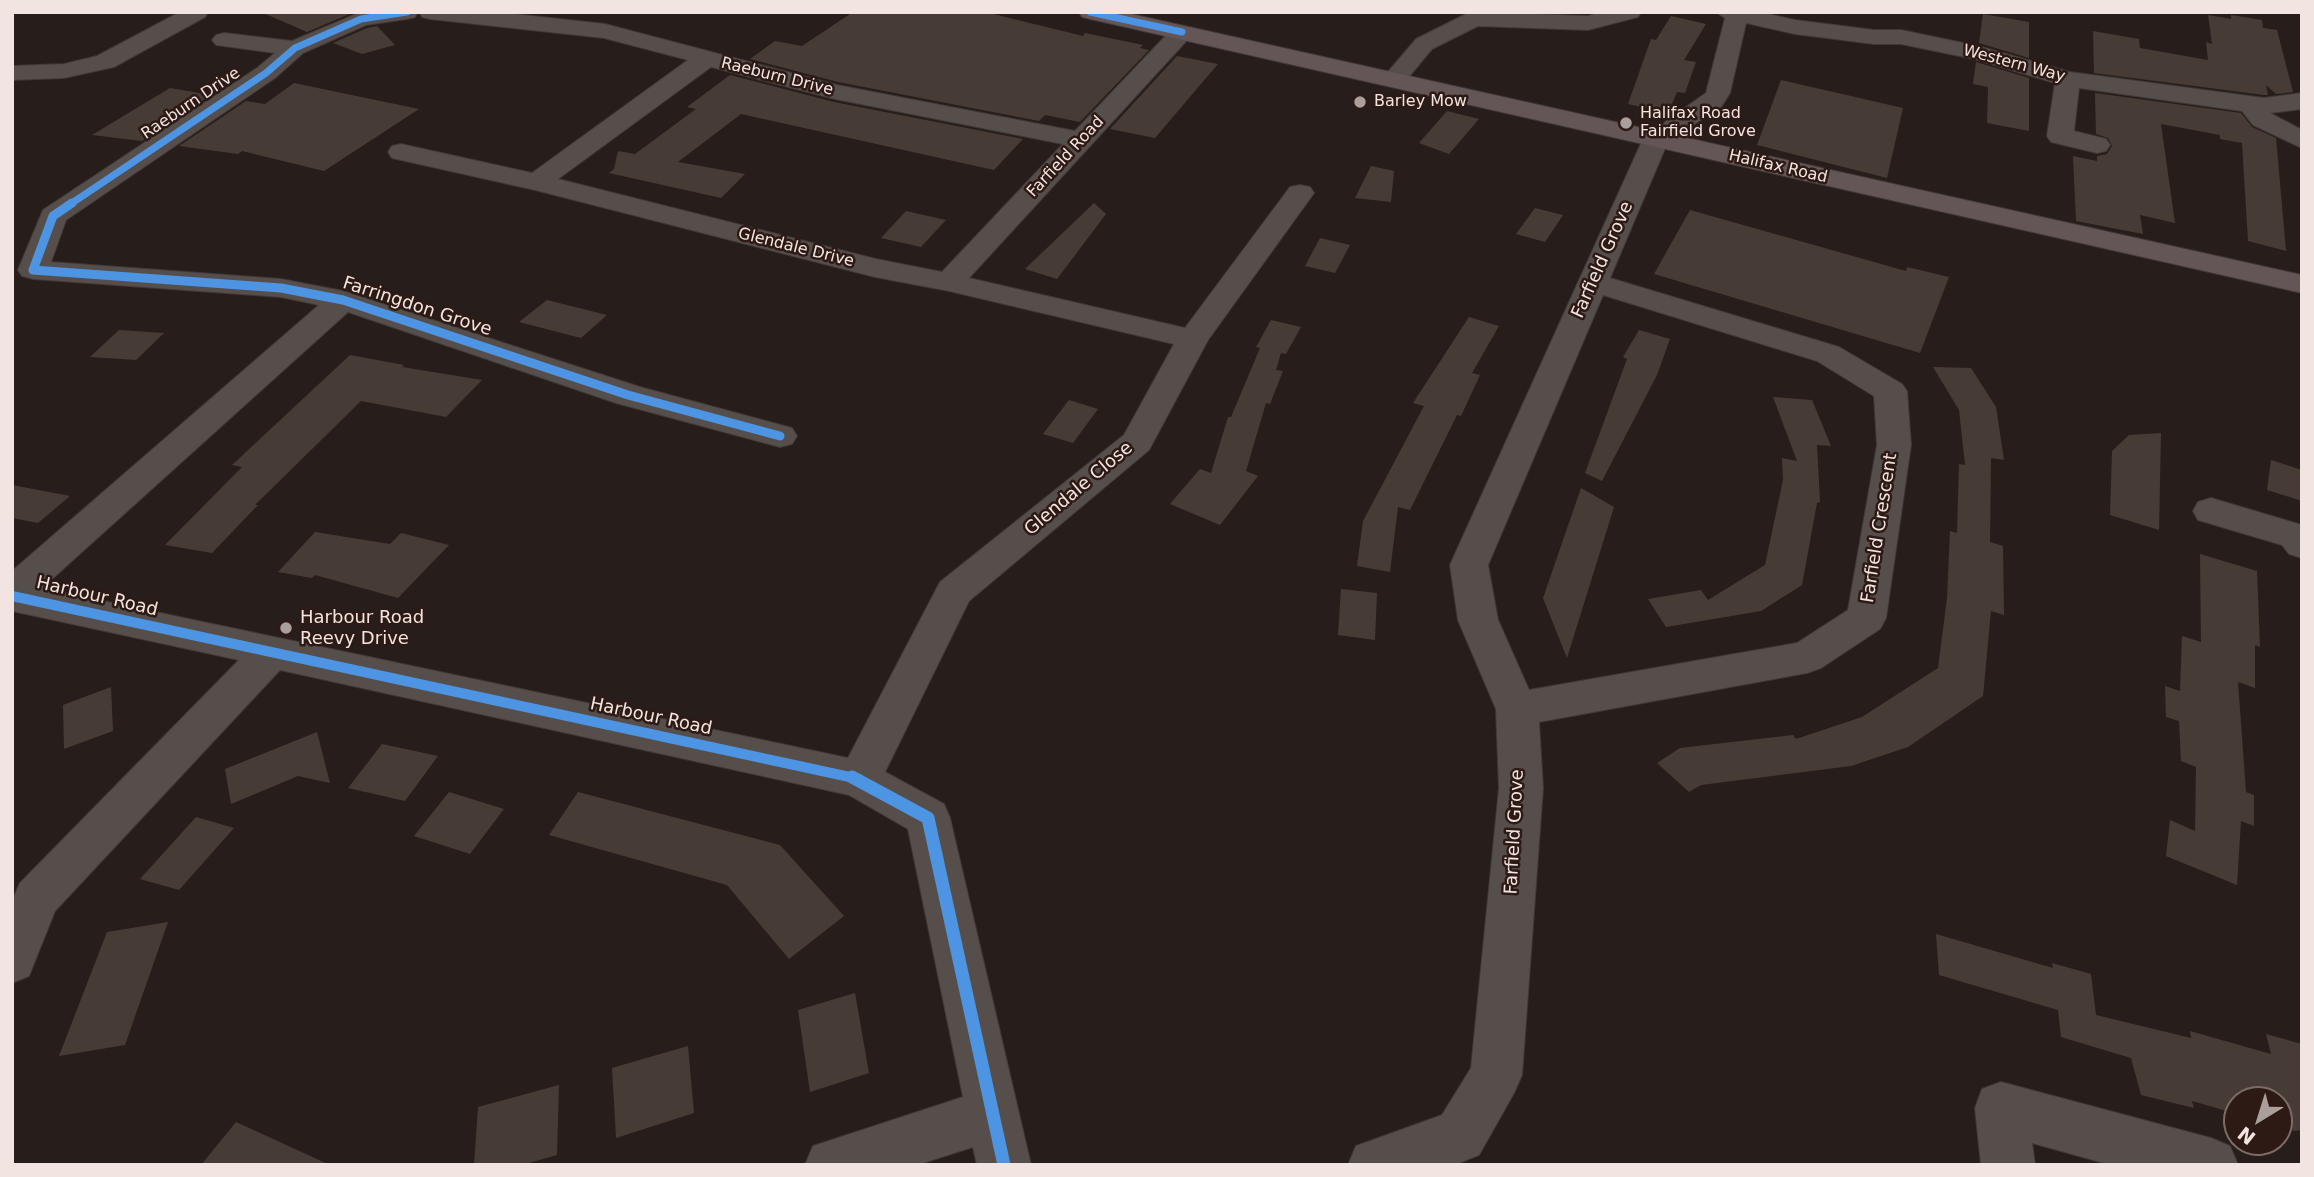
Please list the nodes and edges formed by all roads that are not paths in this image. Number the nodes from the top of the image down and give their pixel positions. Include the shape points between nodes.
1 (197, 12) edge
2 (407, 12) edge
3 (430, 12) edge
4 (630, 12) edge
5 (1090, 12) edge
6 (1630, 12) edge
7 (1908, 12) edge
8 (1732, 14) edge
9 (605, 31) junction
10 (1182, 32) junction
11 (1901, 37) junction
12 (224, 40) dead end
13 (295, 48) junction
14 (706, 60) junction
15 (12, 73) edge
16 (1394, 79) junction
17 (2068, 79) junction
18 (2302, 101) edge
19 (2250, 104) junction
20 (1665, 132) junction
21 (1082, 140) junction
22 (2302, 140) edge
23 (2097, 145) dead end
24 (401, 152) dead end
25 (537, 182) junction
26 (1300, 193) dead end
27 (33, 270) joint
28 (950, 282) junction
29 (1593, 282) junction
30 (2302, 284) edge
31 (343, 300) junction
32 (1193, 339) junction
33 (780, 436) dead end
34 (2211, 511) dead end
35 (2299, 539) edge
36 (12, 594) edge
37 (271, 653) junction
38 (1517, 709) junction
39 (859, 779) junction
40 (25, 903) edge
41 (12, 960) edge
42 (993, 1114) junction
43 (832, 1165) edge
44 (1004, 1165) edge
45 (1375, 1165) edge
46 (2008, 1165) edge
47 (2211, 1165) edge

1 - 15 street via 105,62 64,71
2 - 13 street, Raeburn Drive via 361,19
3 - 9 street, Raeburn Drive
4 - 9 street
5 - 10 highway, Halifax Road
6 - 16 street via 1588,23 1474,19 1423,44
7 - 11 street
8 - 11 street, Western Way via 1795,27
8 - 20 street via 1718,93 1712,102
9 - 14 street, Raeburn Drive
10 - 16 highway, Halifax Road
10 - 21 street, Farfield Road
11 - 17 street, Western Way via 1979,53
12 - 13 street
13 - 27 street, Raeburn Drive via 266,73 53,216
14 - 21 street, Raeburn Drive via 835,92
14 - 25 street
16 - 20 highway, Halifax Road
17 - 19 street, Western Way
17 - 23 street via 2060,136
18 - 19 street, Western Way
19 - 22 street via 2262,120
20 - 29 street, Farfield Grove
20 - 30 highway, Halifax Road
21 - 28 street, Farfield Road
24 - 25 street, Glendale Drive
25 - 28 street, Glendale Drive via 874,268
26 - 32 street, Glendale Close
27 - 31 street, Farringdon Grove via 281,288
28 - 32 street, Glendale Drive
29 - 38 street, Farfield Grove via 1469,565 1478,620
29 - 38 street, Farfield Crescent via 1828,354 1890,391 1894,445 1866,618 1807,657
31 - 33 street, Farringdon Grove via 628,395
31 - 36 street
32 - 39 street, Glendale Close via 1137,442 954,592
34 - 35 street
36 - 37 street, Harbour Road
37 - 39 street, Harbour Road
37 - 40 street
38 - 45 street, Farfield Grove via 1521,788 1496,1075 1460,1136
39 - 42 street, Harbour Road via 928,818
40 - 41 street
42 - 43 street
42 - 44 street, Harbour Road
46 - 47 street via 2001,1108

